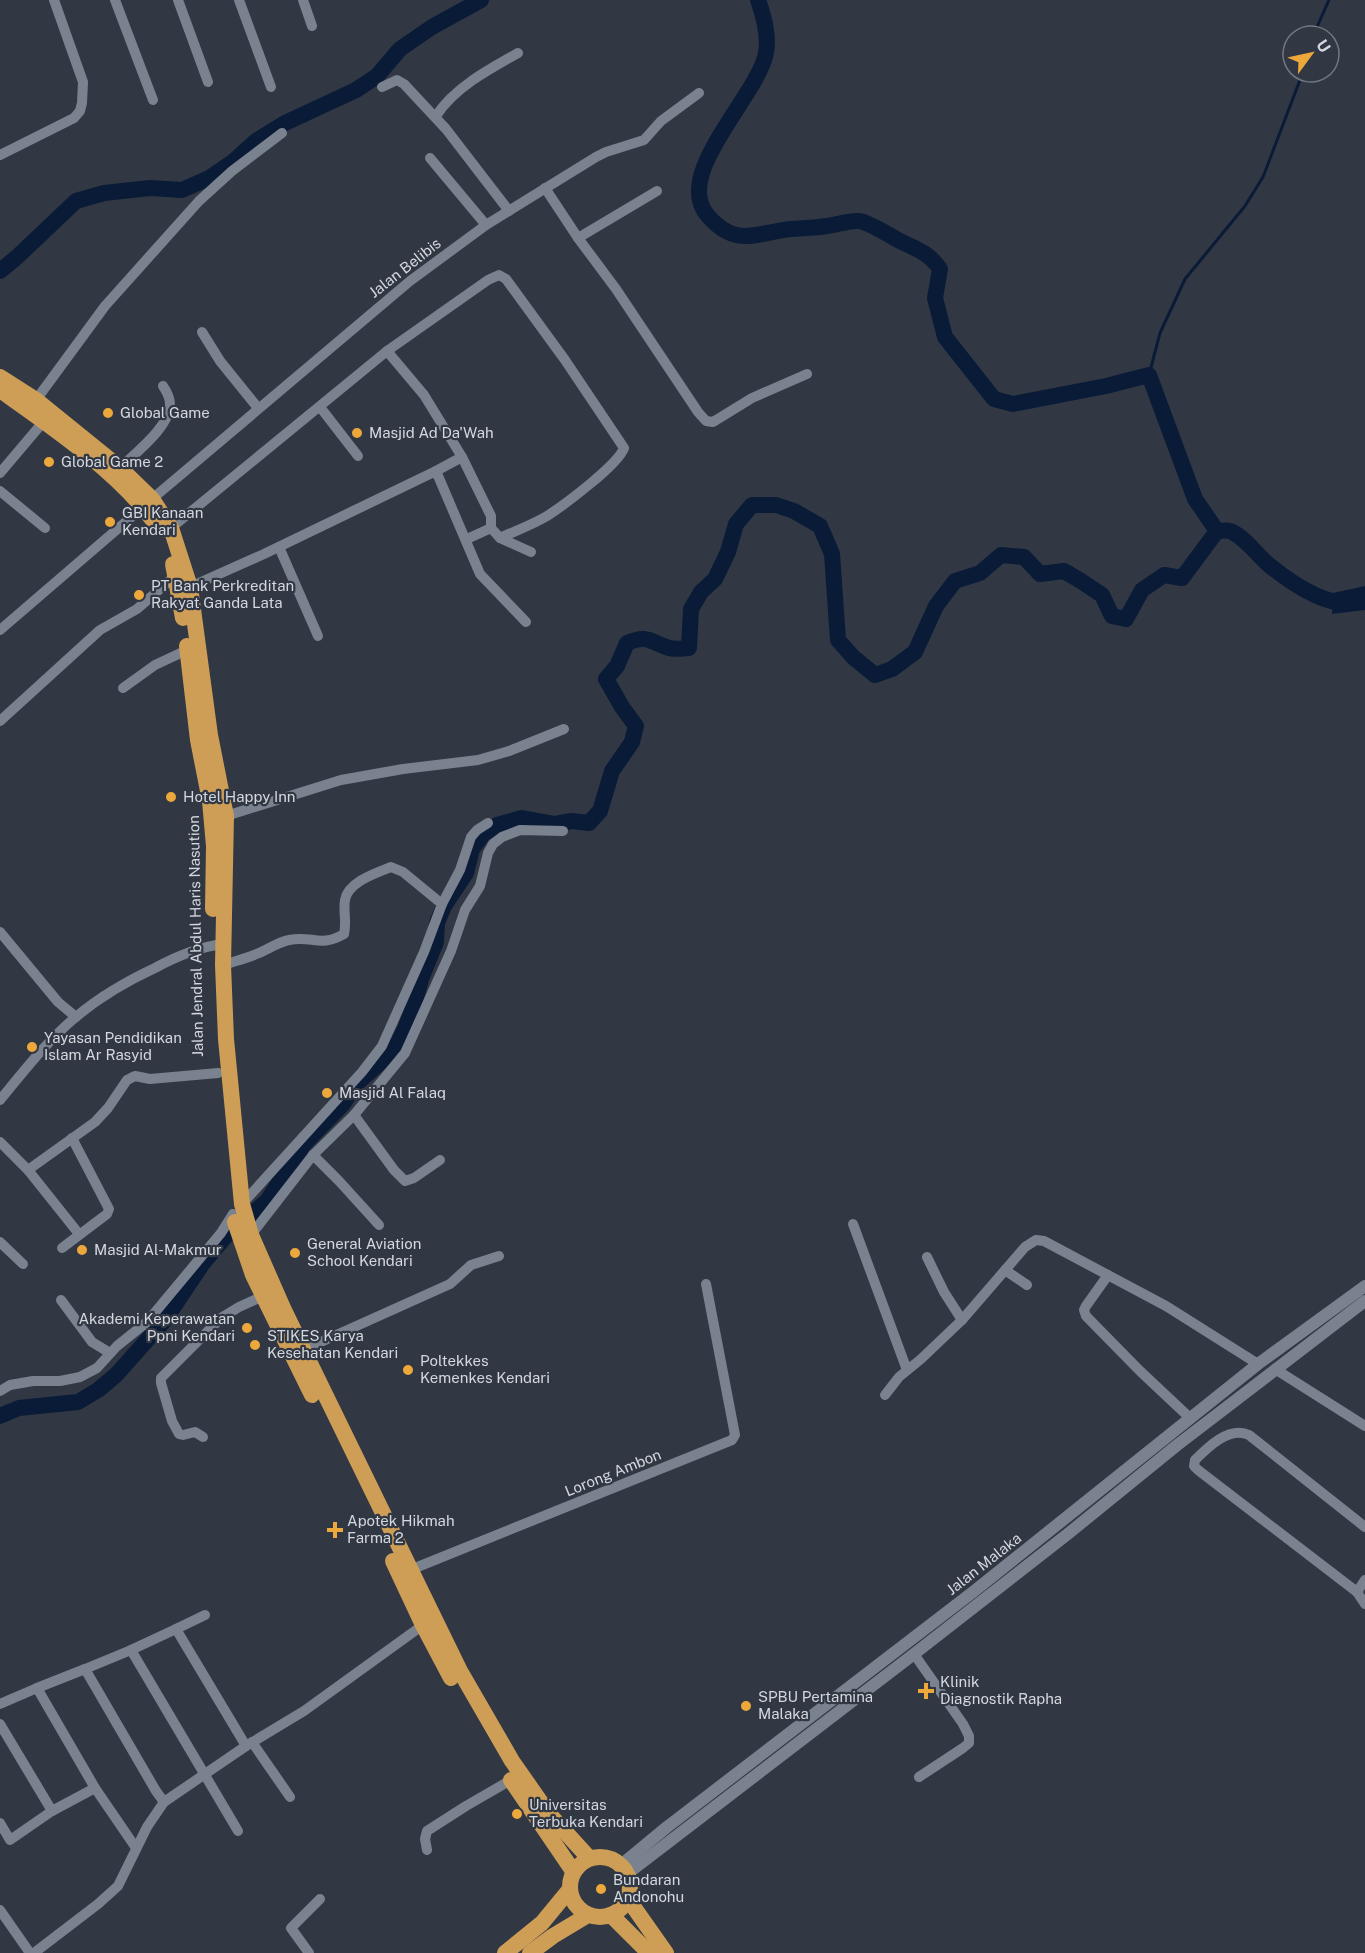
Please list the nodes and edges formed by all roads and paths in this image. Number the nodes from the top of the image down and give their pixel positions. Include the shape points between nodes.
1 (54, 0) edge
2 (115, 0) edge
3 (178, 0) edge
4 (239, 0) edge
5 (303, 0) edge
6 (312, 26) dead end
7 (518, 53) dead end
8 (208, 82) dead end
9 (271, 87) dead end
10 (382, 87) dead end
11 (699, 93) dead end
12 (153, 100) dead end
13 (435, 116) junction
14 (282, 133) dead end
15 (0, 155) edge
16 (430, 158) dead end
17 (545, 188) junction
18 (657, 191) dead end
19 (509, 211) junction
20 (486, 225) junction
21 (578, 238) junction
22 (202, 332) dead end
23 (387, 351) junction
24 (807, 374) dead end
25 (0, 377) edge
26 (163, 386) dead end
27 (0, 390) edge
28 (36, 400) junction
29 (320, 407) junction
30 (258, 408) junction
31 (44, 421) junction
32 (92, 452) junction
33 (358, 456) dead end
34 (462, 457) junction
35 (120, 468) junction
36 (436, 471) junction
37 (0, 473) edge
38 (0, 491) edge
39 (147, 503) junction
40 (45, 528) dead end
41 (171, 528) junction
42 (491, 528) junction
43 (500, 538) junction
44 (467, 539) junction
45 (279, 547) junction
46 (531, 552) dead end
47 (176, 575) junction
48 (190, 587) junction
49 (526, 622) dead end
50 (0, 630) edge
51 (318, 636) dead end
52 (187, 650) junction
53 (123, 688) dead end
54 (0, 721) edge
55 (564, 729) dead end
56 (226, 816) junction
57 (488, 823) dead end
58 (563, 831) dead end
59 (442, 904) junction
60 (0, 932) edge
61 (218, 945) junction
62 (223, 965) junction
63 (76, 1017) junction
64 (218, 1073) junction
65 (0, 1100) edge
66 (354, 1115) junction
67 (72, 1138) junction
68 (0, 1142) edge
69 (313, 1155) junction
70 (440, 1160) dead end
71 (28, 1170) junction
72 (233, 1177) junction
73 (238, 1212) junction
74 (853, 1224) dead end
75 (379, 1226) dead end
76 (79, 1234) junction
77 (246, 1237) junction
78 (0, 1242) edge
79 (62, 1248) dead end
80 (499, 1256) dead end
81 (927, 1257) dead end
82 (23, 1264) dead end
83 (1005, 1270) junction
84 (1108, 1275) junction
85 (706, 1284) dead end
86 (1027, 1286) dead end
87 (1365, 1286) edge
88 (263, 1296) junction
89 (61, 1300) dead end
90 (1365, 1301) edge
91 (962, 1320) junction
92 (303, 1350) junction
93 (110, 1353) junction
94 (1258, 1364) junction
95 (907, 1370) junction
96 (1278, 1370) junction
97 (0, 1391) edge
98 (885, 1395) dead end
99 (329, 1417) junction
100 (1190, 1418) junction
101 (1365, 1426) edge
102 (203, 1437) dead end
103 (1147, 1452) junction
104 (1155, 1462) junction
105 (1365, 1527) edge
106 (410, 1570) junction
107 (1365, 1580) edge
108 (1357, 1592) junction
109 (1365, 1604) edge
110 (205, 1616) dead end
111 (423, 1625) junction
112 (176, 1629) junction
113 (131, 1650) junction
114 (914, 1654) junction
115 (85, 1669) junction
116 (38, 1688) junction
117 (470, 1700) junction
118 (0, 1704) edge
119 (0, 1724) edge
120 (249, 1744) junction
121 (204, 1773) junction
122 (919, 1777) dead end
123 (511, 1780) junction
124 (95, 1788) junction
125 (290, 1797) dead end
126 (165, 1802) junction
127 (52, 1811) junction
128 (0, 1823) edge
129 (238, 1831) dead end
130 (10, 1840) junction
131 (0, 1848) edge
132 (136, 1848) junction
133 (427, 1851) dead end
134 (589, 1858) junction
135 (624, 1870) junction
136 (573, 1871) junction
137 (570, 1889) junction
138 (320, 1899) dead end
139 (628, 1899) junction
140 (0, 1910) edge
141 (588, 1915) junction
142 (611, 1915) junction
143 (30, 1953) edge
144 (34, 1953) edge
145 (309, 1953) edge
146 (505, 1953) edge
147 (530, 1953) edge
148 (649, 1953) edge
149 (666, 1953) edge

1 - 15 street via 83,82 80,111 74,118
2 - 12 street
3 - 8 street
4 - 9 street
5 - 6 street
7 - 13 street via 452,96
10 - 13 street via 397,80
11 - 17 street, Jalan Belibis via 661,121 644,140 602,154
13 - 19 street
14 - 28 street via 199,201 105,306
16 - 20 street
17 - 19 street, Jalan Belibis
17 - 21 street
18 - 21 street
19 - 20 street, Jalan Belibis
20 - 30 street, Jalan Belibis via 392,295
21 - 24 street via 706,421 713,422 761,393
22 - 30 street
23 - 29 street
23 - 34 street via 424,395
23 - 43 street via 499,275 565,360 623,445 617,460 573,497 547,516
25 - 28 highway, Jalan Jendral Abdul Haris Nasution
26 - 35 street via 170,407 166,418
27 - 31 highway, Jalan Jendral Abdul Haris Nasution
28 - 32 highway, Jalan Jendral Abdul Haris Nasution
29 - 33 street
29 - 41 street
30 - 39 street, Jalan Belibis
31 - 32 highway, Jalan Jendral Abdul Haris Nasution
31 - 37 street
32 - 35 highway, Jalan Jendral Abdul Haris Nasution
32 - 39 highway, Jalan Jendral Abdul Haris Nasution
34 - 36 street
34 - 42 street via 491,516
35 - 39 highway, Jalan Jendral Abdul Haris Nasution
36 - 44 street
36 - 45 street
38 - 40 street
39 - 41 highway, Jalan Jendral Abdul Haris Nasution
39 - 47 highway, Jalan Jendral Abdul Haris Nasution
39 - 50 street, Jalan Belibis
41 - 48 highway, Jalan Jendral Abdul Haris Nasution
42 - 43 street
42 - 44 street
43 - 46 street
44 - 49 street via 480,574
45 - 48 street
45 - 51 street
47 - 52 highway, Jalan Jendral Abdul Haris Nasution
47 - 54 street via 137,609 100,630
48 - 56 highway, Jalan Jendral Abdul Haris Nasution via 211,744
52 - 53 street via 155,665
52 - 61 highway, Jalan Jendral Abdul Haris Nasution via 213,827
55 - 56 street via 478,760 341,780
56 - 61 highway, Jalan Jendral Abdul Haris Nasution
57 - 59 street via 471,837 460,870
58 - 66 street via 520,830 493,844 480,886 465,910 405,1053
59 - 62 street via 391,867 363,880 348,893 344,934 334,940 286,940
59 - 73 street via 382,1046
60 - 63 street via 58,1002
61 - 62 highway, Jalan Jendral Abdul Haris Nasution
61 - 63 street via 189,951 139,975
61 - 64 highway, Jalan Jendral Abdul Haris Nasution
62 - 72 highway, Jalan Jendral Abdul Haris Nasution
63 - 65 street
64 - 67 street via 131,1077 102,1116
64 - 72 highway, Jalan Jendral Abdul Haris Nasution
66 - 69 street
66 - 70 street via 405,1181
67 - 71 street
67 - 76 street via 110,1209
68 - 71 street
69 - 75 street
69 - 77 street
71 - 76 street
72 - 73 highway, Jalan Jendral Abdul Haris Nasution
73 - 77 highway, Jalan Jendral Abdul Haris Nasution
73 - 93 street via 147,1322
74 - 95 street
76 - 79 street
77 - 88 highway, Jalan Jendral Abdul Haris Nasution
77 - 92 highway, Jalan Jendral Abdul Haris Nasution
78 - 82 street
80 - 92 street via 471,1265 450,1284
81 - 91 street
83 - 84 street via 1028,1244 1040,1240
83 - 86 street
83 - 91 street
84 - 94 street
84 - 100 street via 1086,1306 1086,1316
85 - 106 street, Lorong Ambon via 735,1435 732,1440
87 - 94 street, Jalan Malaka
88 - 99 highway, Jalan Jendral Abdul Haris Nasution
88 - 102 street via 221,1318 161,1378 179,1434 195,1432
89 - 93 street via 92,1342
90 - 96 street, Jalan Malaka
91 - 95 street
92 - 99 highway, Jalan Jendral Abdul Haris Nasution
93 - 97 street via 97,1368 80,1377 10,1385
94 - 100 street, Jalan Malaka
95 - 98 street
96 - 101 street
96 - 104 street, Jalan Malaka
99 - 106 highway, Jalan Jendral Abdul Haris Nasution
99 - 111 highway, Jalan Jendral Abdul Haris Nasution
100 - 103 street, Jalan Malaka
103 - 104 street
103 - 135 street, Jalan Malaka via 1005,1567 667,1827
104 - 114 street, Jalan Malaka
105 - 108 street via 1242,1431 1229,1434 1195,1460 1198,1470
106 - 117 highway, Jalan Jendral Abdul Haris Nasution
107 - 108 street
108 - 109 street
110 - 112 street
111 - 117 highway, Jalan Jendral Abdul Haris Nasution
111 - 120 street via 304,1711
112 - 113 street
112 - 120 street
113 - 115 street
113 - 121 street
114 - 122 street via 969,1736 969,1743 963,1748
114 - 135 street, Jalan Malaka
115 - 116 street
115 - 126 street
116 - 118 street
116 - 124 street
117 - 123 highway, Jalan Jendral Abdul Haris Nasution
117 - 134 highway, Jalan Jendral Abdul Haris Nasution via 543,1806
119 - 127 street
120 - 121 street
120 - 125 street
121 - 126 street
121 - 129 street
123 - 133 street via 427,1832
123 - 136 highway, Jalan Jendral Abdul Haris Nasution
124 - 127 street
124 - 132 street
126 - 132 street
127 - 130 street
128 - 130 street
130 - 131 street
132 - 144 street via 109,1895
134 - 135 highway via 606,1857
134 - 136 highway
135 - 139 highway via 630,1887
136 - 137 highway
137 - 141 highway via 572,1899
137 - 146 highway via 543,1923
138 - 145 street via 291,1928
139 - 142 highway
139 - 149 highway
140 - 143 street
141 - 142 highway
141 - 147 highway
142 - 148 highway

